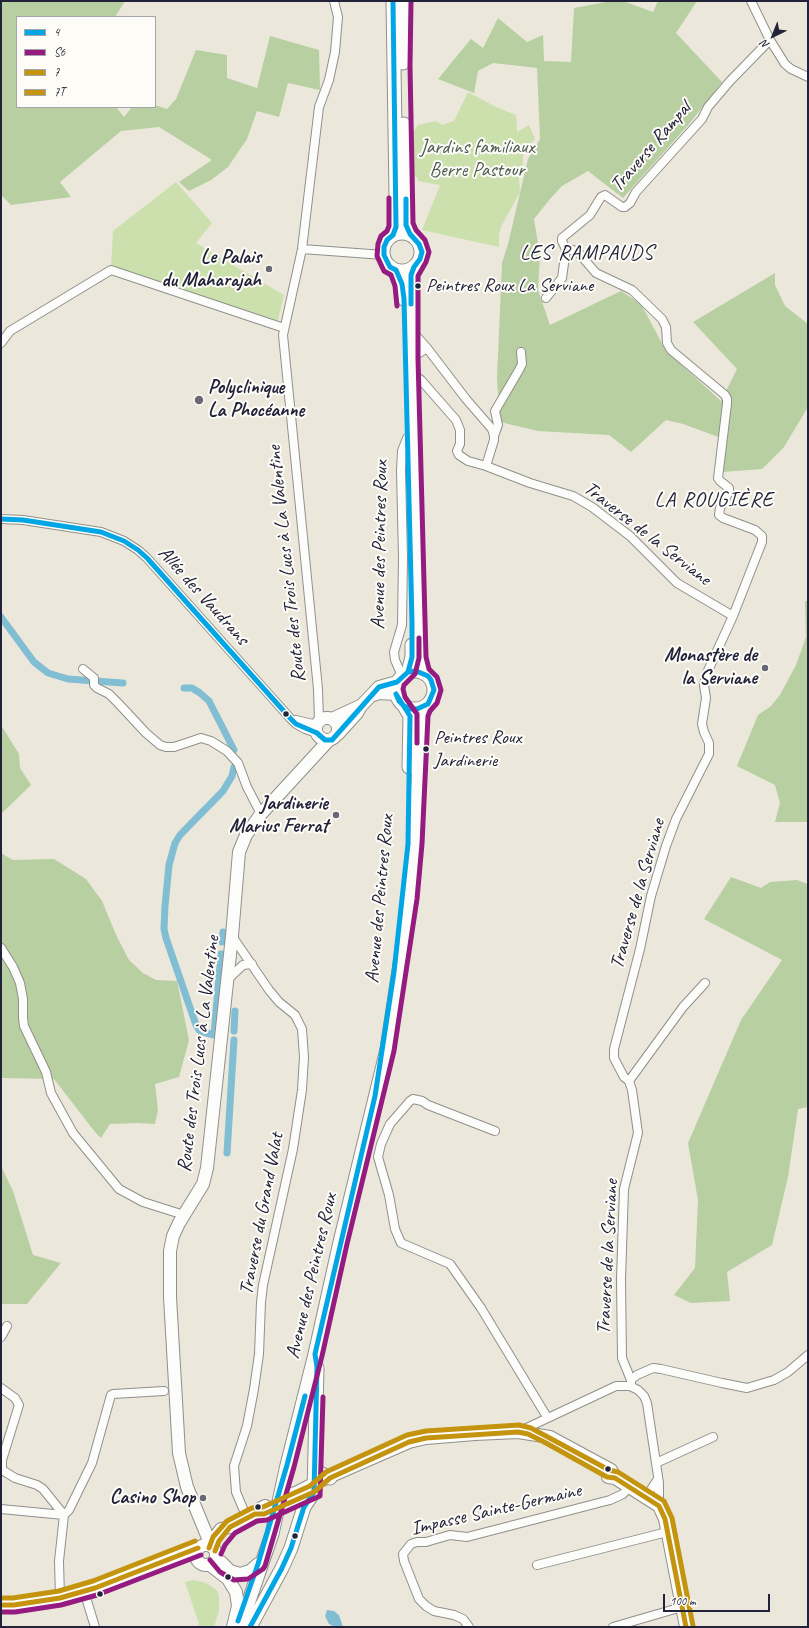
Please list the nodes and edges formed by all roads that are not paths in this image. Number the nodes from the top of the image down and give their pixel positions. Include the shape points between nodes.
1 (334, 1) edge
2 (394, 1) edge
3 (404, 1) edge
4 (751, 1) edge
5 (770, 40) junction
6 (808, 76) edge
7 (393, 234) junction
8 (410, 234) junction
9 (302, 249) junction
10 (566, 249) junction
11 (384, 255) junction
12 (414, 267) junction
13 (396, 270) junction
14 (546, 298) dead end
15 (284, 328) junction
16 (411, 330) junction
17 (1, 343) edge
18 (427, 348) junction
19 (521, 352) dead end
20 (411, 358) junction
21 (411, 372) junction
22 (494, 436) junction
23 (486, 466) junction
24 (1, 519) edge
25 (733, 616) junction
26 (83, 669) dead end
27 (423, 673) junction
28 (401, 681) junction
29 (361, 706) junction
30 (404, 706) junction
31 (424, 707) junction
32 (323, 732) junction
33 (261, 814) junction
34 (232, 936) junction
35 (1, 948) edge
36 (252, 964) junction
37 (226, 982) junction
38 (705, 982) dead end
39 (629, 1081) junction
40 (375, 1096) junction
41 (495, 1131) dead end
42 (184, 1215) junction
43 (7, 1326) dead end
44 (1, 1337) edge
45 (315, 1354) junction
46 (808, 1355) edge
47 (631, 1383) junction
48 (1, 1388) edge
49 (164, 1390) dead end
50 (547, 1417) junction
51 (523, 1433) junction
52 (713, 1437) dead end
53 (656, 1463) junction
54 (287, 1465) junction
55 (330, 1478) junction
56 (658, 1479) junction
57 (315, 1482) junction
58 (622, 1482) junction
59 (295, 1500) junction
60 (652, 1502) junction
61 (1, 1509) edge
62 (258, 1513) junction
63 (64, 1515) junction
64 (204, 1528) junction
65 (225, 1528) junction
66 (666, 1529) junction
67 (207, 1552) junction
68 (258, 1564) junction
69 (537, 1565) dead end
70 (84, 1591) junction
71 (60, 1598) junction
72 (1, 1600) edge
73 (38, 1601) junction
74 (1, 1605) edge
75 (682, 1607) junction
76 (95, 1627) edge
77 (233, 1627) edge
78 (236, 1627) edge
79 (240, 1627) edge
80 (250, 1627) edge
81 (469, 1627) edge
82 (613, 1627) edge
83 (686, 1627) edge

1 - 9 street, Route des Trois Lucs à La Valentine via 338,17 335,52 329,80 319,107
2 - 7 main road via 396,227
3 - 8 main road via 406,225
4 - 5 street
5 - 6 street via 785,64
5 - 10 street, Traverse Rampal via 726,86 708,107 702,119 636,192 630,203 622,207 605,195 601,197 590,215 562,238
7 - 8 main road
7 - 11 main road via 387,240
8 - 12 main road via 422,252
9 - 11 street
9 - 15 street, Route des Trois Lucs à La Valentine
10 - 14 street, Traverse Rampal via 562,278
10 - 25 street via 577,251 596,272 626,286 637,295 662,319 671,350 727,399 718,478 729,488 729,492 719,515 755,530 762,536 762,542
11 - 13 main road via 390,267
12 - 13 main road via 403,271
12 - 16 main road, Avenue des Peintres Roux via 411,275
13 - 28 main road, Avenue des Peintres Roux via 402,284 404,299 412,622 412,657
15 - 17 street via 111,270 10,331
15 - 32 street, Route des Trois Lucs à La Valentine
16 - 18 street
16 - 20 main road, Avenue des Peintres Roux
18 - 20 street
18 - 22 street via 487,422
19 - 22 street via 522,364 495,411 498,425
20 - 21 main road, Avenue des Peintres Roux
21 - 23 street, Traverse de la Serviane via 456,420 460,430 457,451 459,455 468,461
21 - 27 main road, Avenue des Peintres Roux via 419,658
22 - 23 street
23 - 25 street, Traverse de la Serviane via 573,496 592,507 630,536 678,583
24 - 32 street, Allée des Vaudrans via 101,532 138,550 290,718
25 - 39 street, Traverse de la Serviane via 704,685 706,698 702,724 709,743 709,754 676,819 666,846 651,896 614,1049 616,1063
26 - 33 street via 97,688 109,694 146,734 160,745 174,746 202,738 227,751 238,763
27 - 28 main road via 416,671
27 - 31 main road via 431,680 434,690 431,700
28 - 29 street via 380,687
28 - 30 main road via 399,701
29 - 32 street via 356,713
29 - 32 street via 332,719 338,725
30 - 31 main road via 411,709
30 - 40 main road, Avenue des Peintres Roux via 410,716 408,844 394,972
31 - 40 main road, Avenue des Peintres Roux via 421,715 410,898 392,1027
32 - 33 street, Route des Trois Lucs à La Valentine via 308,762
33 - 34 street, Route des Trois Lucs à La Valentine via 246,835 239,852
34 - 36 street, Traverse du Grand Valat
34 - 37 street, Route des Trois Lucs à La Valentine
35 - 42 street via 20,983 24,1026 46,1072 51,1092 73,1133 119,1189 143,1202
36 - 37 street via 243,965
36 - 62 street, Traverse du Grand Valat via 274,996 296,1015 302,1029 304,1057 293,1149 263,1285 254,1389 247,1426 234,1466 236,1492
37 - 42 street, Route des Trois Lucs à La Valentine via 207,1168 203,1184
38 - 39 street via 683,1007
39 - 47 street, Traverse de la Serviane via 638,1133 624,1189 620,1338 622,1358
40 - 45 main road, Avenue des Peintres Roux
41 - 50 street via 413,1099 390,1124 378,1157 395,1229 401,1243 450,1264 481,1308
42 - 64 street, Route des Trois Lucs à La Valentine via 173,1236 170,1251 170,1312 179,1453 187,1487
43 - 44 street
45 - 54 main road, Avenue des Peintres Roux
45 - 57 main road
46 - 47 street via 774,1380 746,1388 661,1368 653,1368 638,1375
47 - 50 street via 616,1386
47 - 53 street via 644,1396 647,1403
48 - 63 street via 19,1404 2,1460 2,1470 14,1478 37,1486
49 - 63 street via 111,1395 92,1463 69,1510
50 - 51 street
51 - 55 street via 426,1438 409,1442
51 - 58 street via 607,1477
52 - 53 street
53 - 56 street
54 - 68 main road, Avenue des Peintres Roux
54 - 79 main road, Avenue des Peintres Roux via 272,1534
55 - 57 main road
55 - 57 street
56 - 60 street
56 - 60 street
57 - 59 main road
58 - 60 street
58 - 81 street, Impasse Sainte-Germaine via 610,1500 467,1537 450,1535 411,1544 403,1554 404,1561 419,1599 434,1611 463,1619
59 - 62 street
59 - 80 main road via 291,1548
60 - 66 street
61 - 63 street
62 - 65 street
63 - 71 street via 59,1560
64 - 65 street
64 - 67 street, Route des Trois Lucs à La Valentine via 208,1538
65 - 67 street via 219,1541
66 - 69 street
66 - 75 street
67 - 68 street via 234,1573 245,1573
67 - 70 street via 180,1554
67 - 77 street via 236,1592 238,1606
68 - 78 main road, Avenue des Peintres Roux
70 - 71 street
70 - 76 street
71 - 73 street
72 - 73 street
73 - 74 street
75 - 82 street
75 - 83 street

